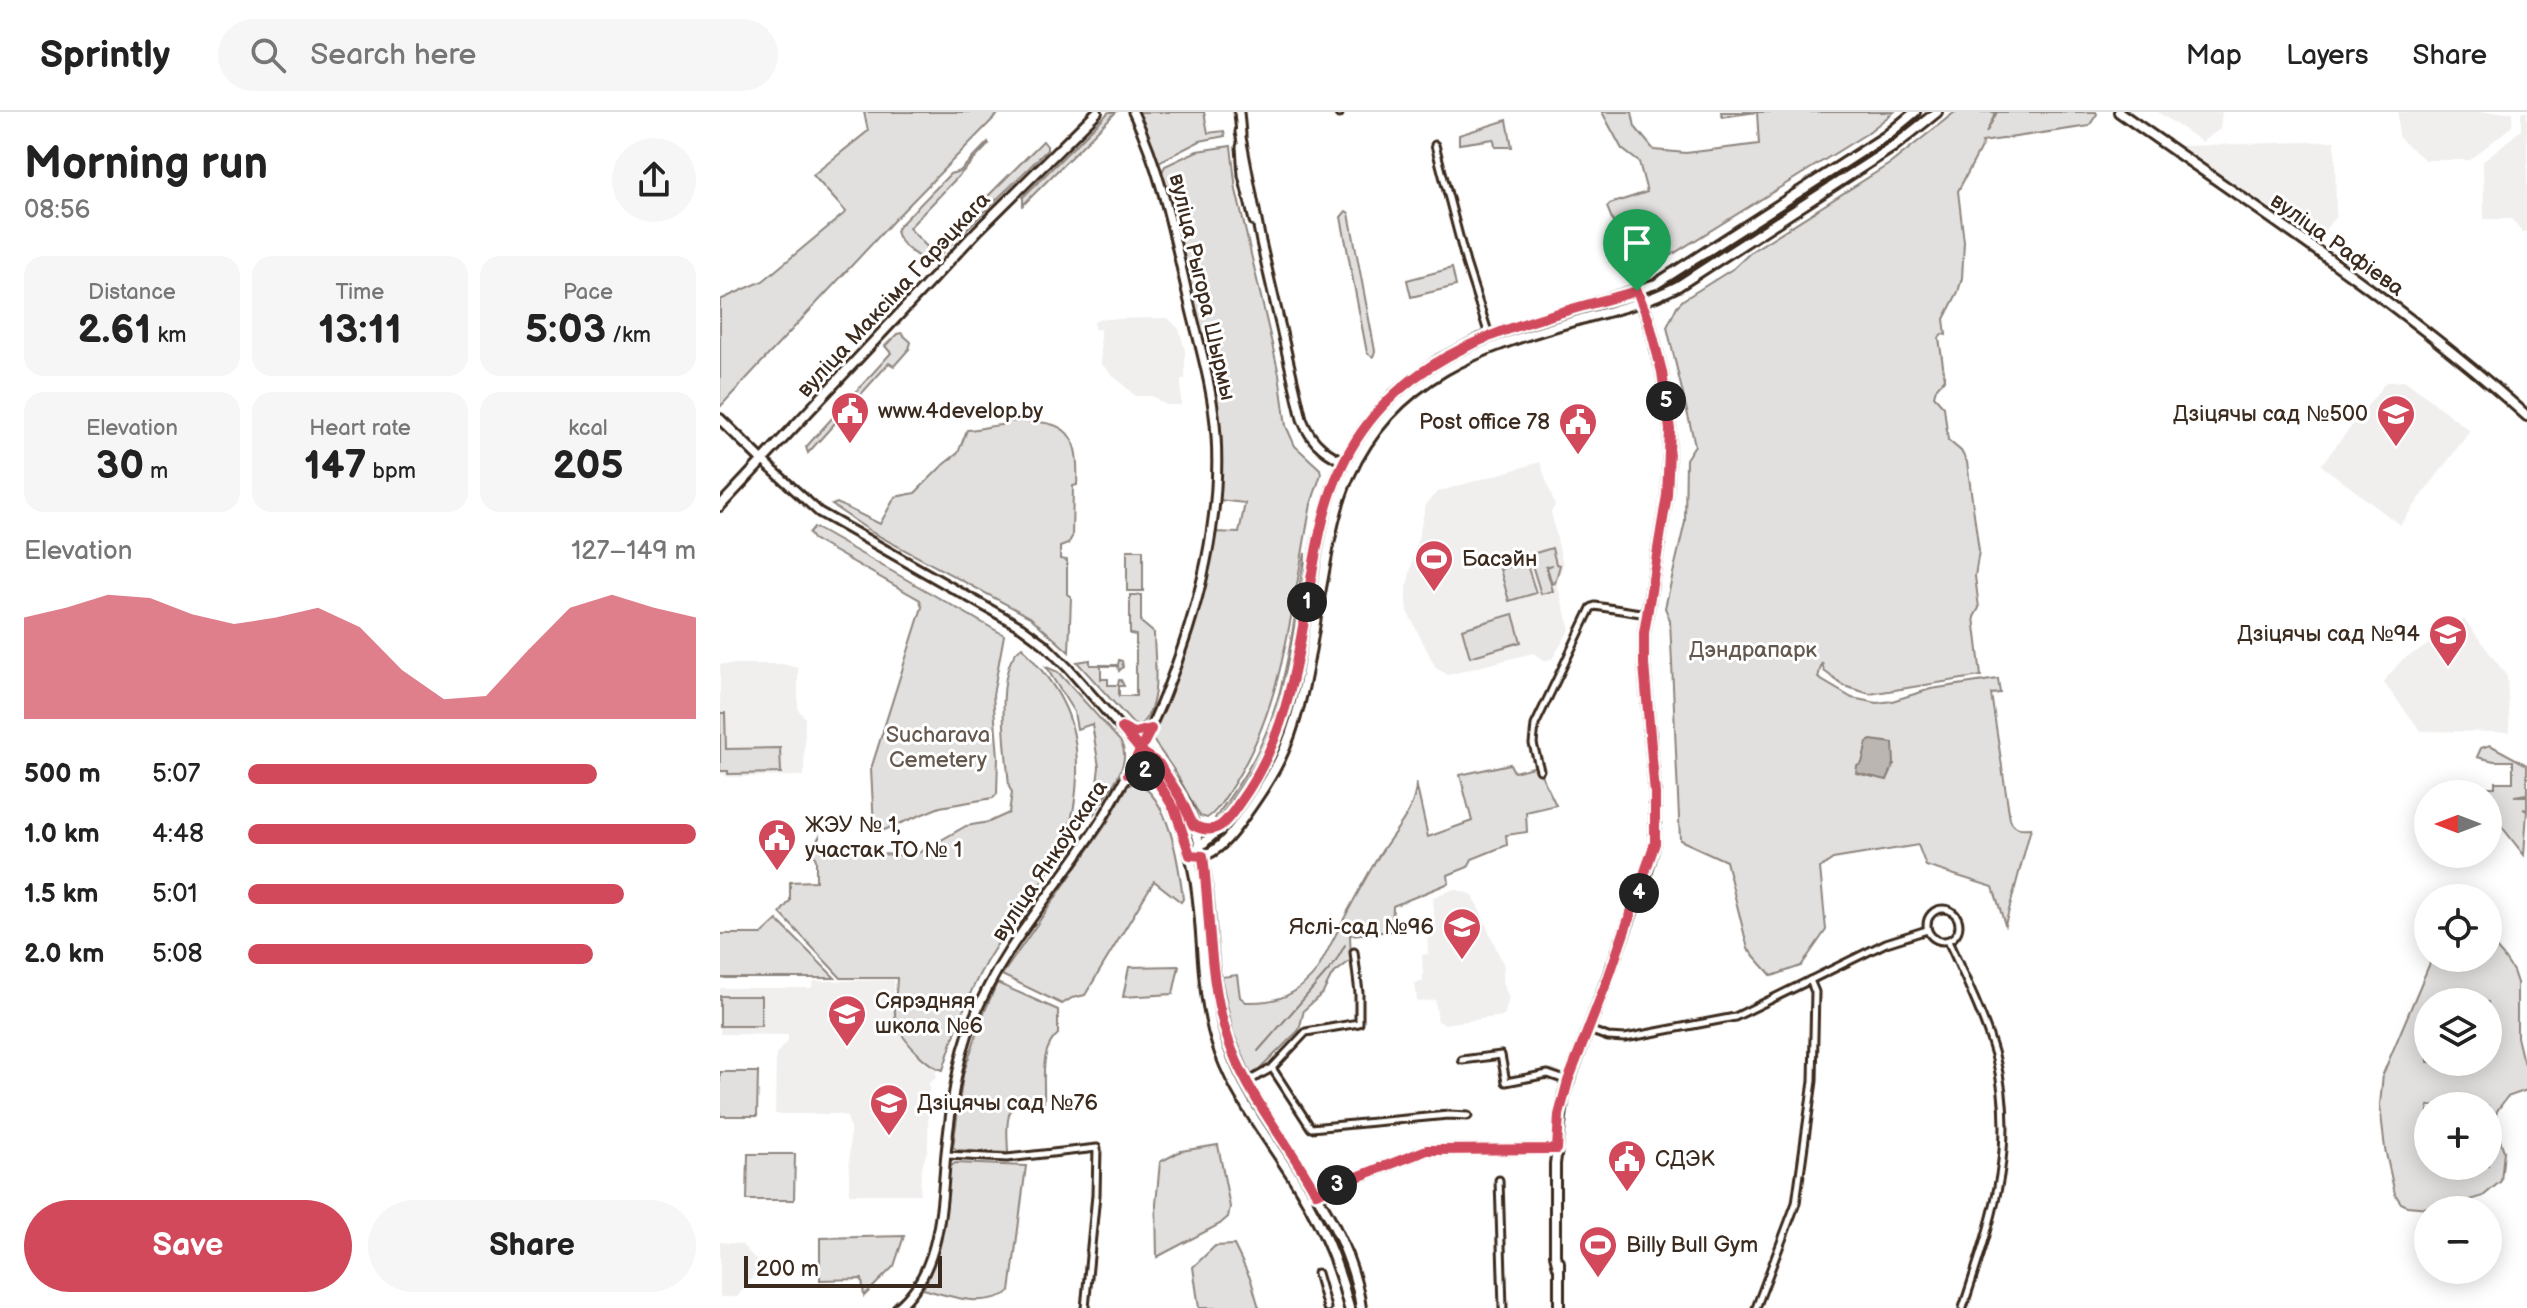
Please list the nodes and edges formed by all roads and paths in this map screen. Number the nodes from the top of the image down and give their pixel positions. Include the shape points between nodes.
1 (1097, 112) edge
2 (1133, 112) edge
3 (1239, 112) edge
4 (1915, 112) edge
5 (1937, 112) edge
6 (2119, 112) edge
7 (1435, 145) dead end
8 (1637, 291) junction
9 (1641, 302) junction
10 (1489, 335) junction
11 (2527, 416) edge
12 (720, 419) edge
13 (763, 461) junction
14 (1344, 462) junction
15 (1354, 467) junction
16 (720, 506) edge
17 (1647, 614) junction
18 (1122, 728) junction
19 (1151, 729) junction
20 (1141, 751) junction
21 (1540, 770) dead end
22 (1128, 774) junction
23 (1153, 774) junction
24 (1193, 825) junction
25 (1224, 825) junction
26 (1200, 845) junction
27 (1190, 855) junction
28 (1203, 856) junction
29 (1927, 930) junction
30 (1948, 941) junction
31 (1354, 952) dead end
32 (1810, 980) junction
33 (1588, 1029) junction
34 (1462, 1060) dead end
35 (1272, 1068) junction
36 (1568, 1081) junction
37 (1247, 1082) junction
38 (1468, 1116) dead end
39 (1557, 1149) junction
40 (946, 1155) junction
41 (1499, 1180) dead end
42 (1316, 1193) junction
43 (1305, 1198) junction
44 (1317, 1273) dead end
45 (897, 1308) edge
46 (1085, 1308) edge
47 (1327, 1308) edge
48 (1349, 1308) edge
49 (1361, 1308) edge
50 (1503, 1308) edge
51 (1559, 1308) edge
52 (1756, 1308) edge
53 (1963, 1308) edge

1 - 13 main road, вуліца Максіма Гарэцкага via 978,230
2 - 19 street, вуліца Рыгора Шырмы via 1173,228 1209,380 1217,463 1209,543 1188,631
3 - 14 street via 1245,190 1302,419 1316,444
4 - 8 main road via 1699,257
5 - 9 main road via 1893,147 1709,266
6 - 11 main road, вуліца Рафіева via 2416,324
7 - 10 street
8 - 9 main road
8 - 10 main road
9 - 15 main road via 1501,342 1444,369 1390,413
9 - 17 main road via 1662,372 1670,430 1667,495
10 - 14 main road via 1408,382 1369,421
12 - 13 main road
13 - 16 main road, вуліца Максіма Гарэцкага
13 - 18 street via 819,512 1033,635
14 - 15 street
14 - 25 main road via 1321,528 1280,729 1255,780
15 - 28 main road via 1335,517 1300,699 1285,747 1233,832
17 - 21 street via 1591,608 1534,729
17 - 33 main road via 1644,664 1655,843
18 - 19 street via 1134,733
18 - 20 street
19 - 20 street, вуліца Рыгора Шырмы
20 - 22 street, вуліца Янкоўскага
20 - 23 main road
20 - 24 main road via 1159,764
22 - 23 main road
22 - 40 street, вуліца Янкоўскага via 982,999 960,1062
23 - 27 main road via 1175,810
24 - 25 main road via 1211,830
24 - 26 main road
25 - 26 main road
26 - 27 main road
26 - 28 main road
27 - 28 main road
27 - 43 main road via 1213,1034 1237,1091
28 - 37 main road via 1217,994 1229,1042
29 - 30 street via 1933,938
29 - 30 street via 1930,916 1948,909 1960,925
29 - 32 street via 1886,943
30 - 53 street via 1995,1056 2004,1138 1994,1212
31 - 35 street via 1359,1023 1306,1032
32 - 33 street via 1735,1017 1625,1038
32 - 52 street via 1815,992 1813,1081 1796,1203
33 - 36 main road
34 - 36 street via 1501,1055 1506,1082 1548,1074
35 - 37 street
35 - 38 street via 1311,1128
36 - 39 main road
37 - 42 main road
39 - 42 street via 1427,1150
39 - 51 main road
40 - 45 street, вуліца Янкоўскага via 934,1248 922,1277
40 - 46 street via 1007,1158 1097,1148
41 - 50 street
42 - 43 street
42 - 49 main road via 1346,1250
43 - 48 main road via 1334,1255
44 - 47 street

